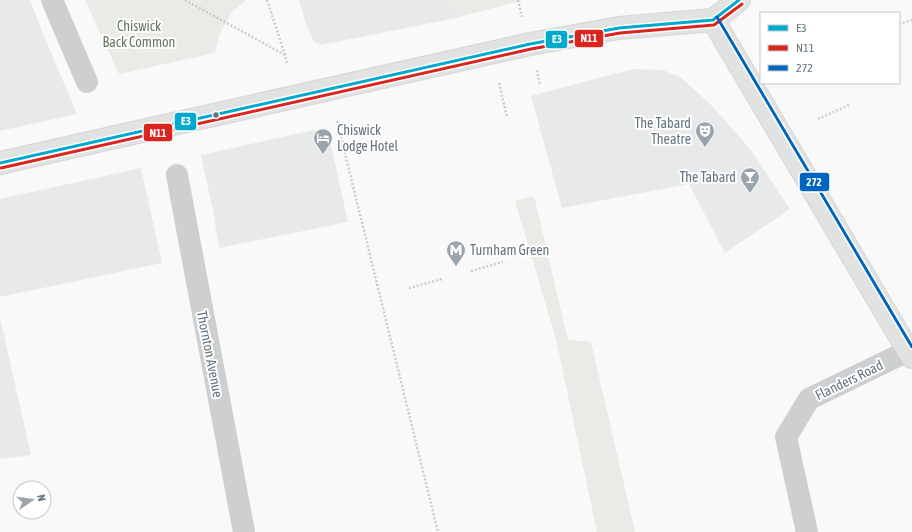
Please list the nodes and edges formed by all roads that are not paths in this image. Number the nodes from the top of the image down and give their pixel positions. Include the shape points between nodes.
1 (52, 0) edge
2 (739, 0) edge
3 (713, 20) junction
4 (87, 82) dead end
5 (0, 163) edge
6 (177, 176) dead end
7 (910, 354) edge
8 (244, 532) edge
9 (807, 532) edge

1 - 4 street
2 - 3 main road
3 - 5 main road via 619,28 530,44
3 - 7 main road
6 - 8 street, Thornton Avenue
7 - 9 street, Flanders Road via 809,399 786,437

